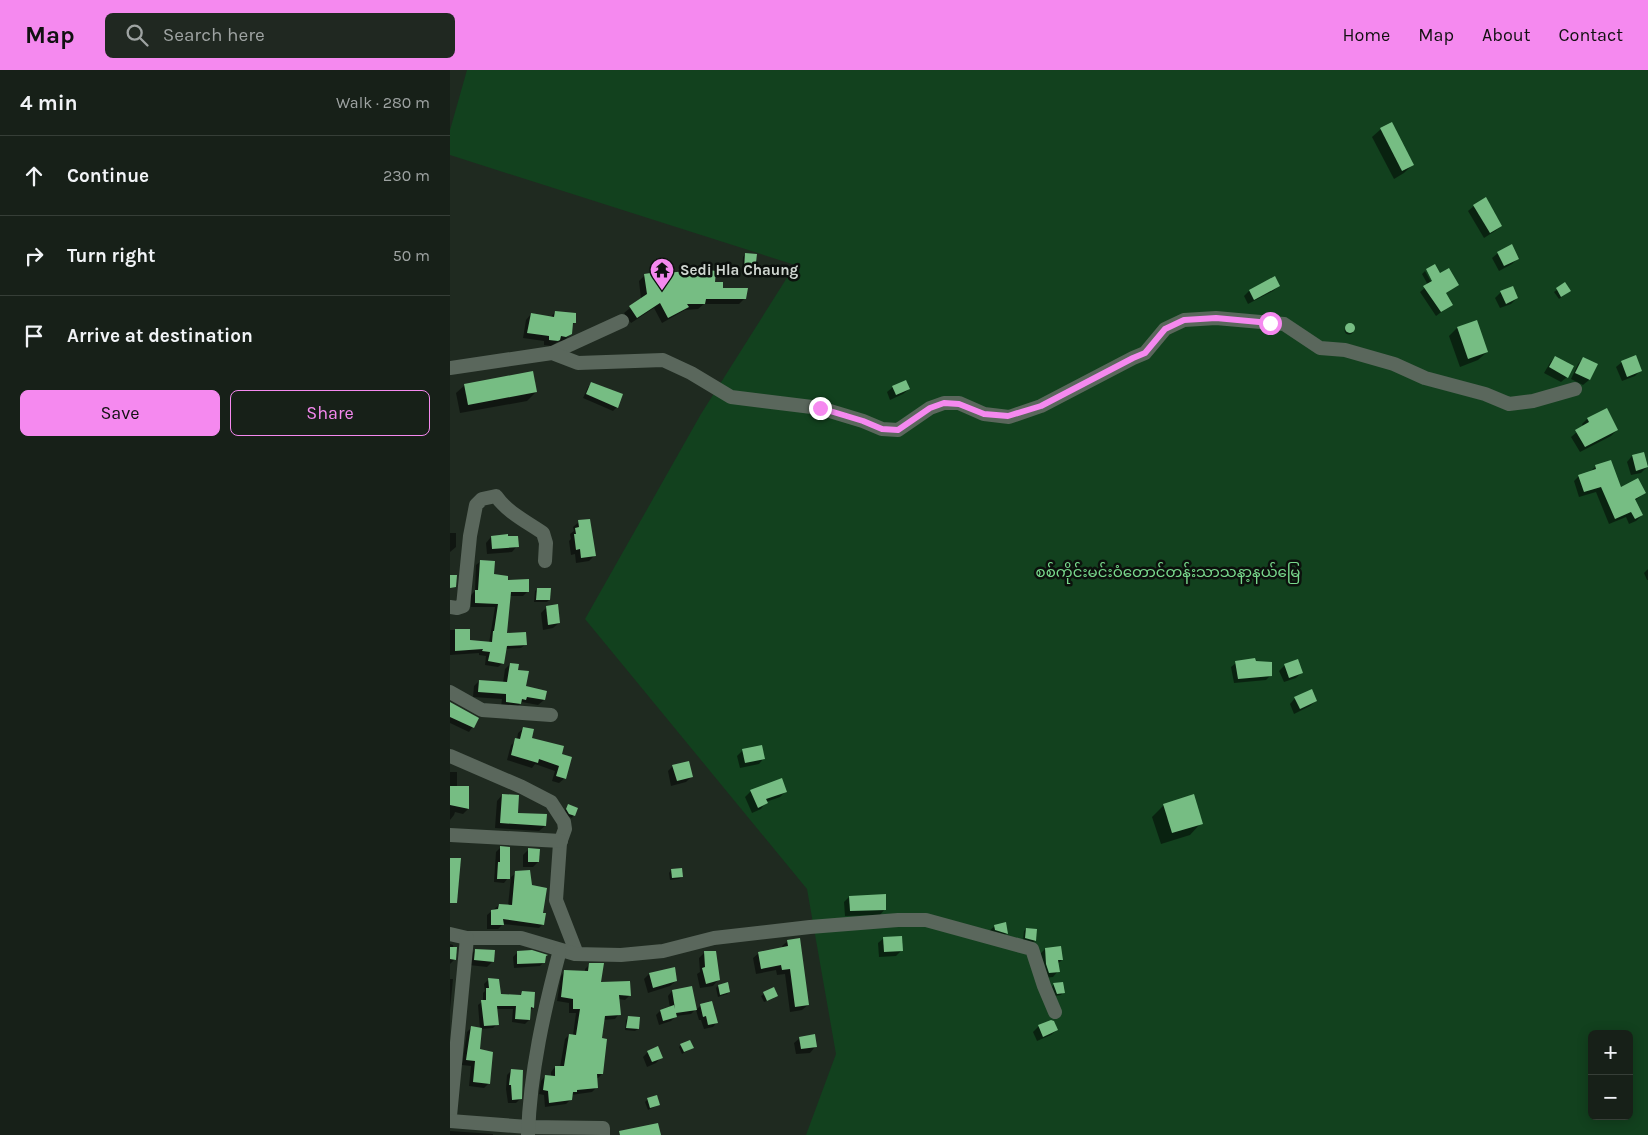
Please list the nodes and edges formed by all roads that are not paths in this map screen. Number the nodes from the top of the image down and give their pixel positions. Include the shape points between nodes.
1 (622, 321) dead end
2 (552, 353) junction
3 (450, 368) edge
4 (1575, 389) dead end
5 (545, 561) dead end
6 (450, 607) edge
7 (450, 692) edge
8 (551, 715) dead end
9 (450, 756) edge
10 (450, 835) edge
11 (561, 841) junction
12 (450, 934) edge
13 (467, 938) junction
14 (560, 950) junction
15 (577, 954) junction
16 (1055, 1012) dead end
17 (454, 1039) edge
18 (450, 1116) edge
19 (450, 1121) edge
20 (528, 1131) edge
21 (603, 1135) edge

1 - 2 street
2 - 3 street
2 - 4 street via 578,363 663,360 731,397 820,408 882,429 898,430 930,408 944,403 959,404 984,414 1008,416 1041,406 1145,353 1165,329 1184,320 1216,318 1284,324 1320,348 1345,350 1394,364 1425,378 1509,404
5 - 6 street via 543,532 516,515 496,496 482,499 476,505 470,536 463,606
7 - 8 street via 482,710
9 - 11 street via 551,802 564,822
10 - 11 street
11 - 15 street via 556,900
12 - 13 street
13 - 14 street via 521,938
13 - 17 street
14 - 15 street
14 - 20 street via 532,1080
15 - 16 street via 621,955 663,951 714,938 926,920 1032,949
17 - 18 street
19 - 20 street
20 - 21 street via 603,1128

